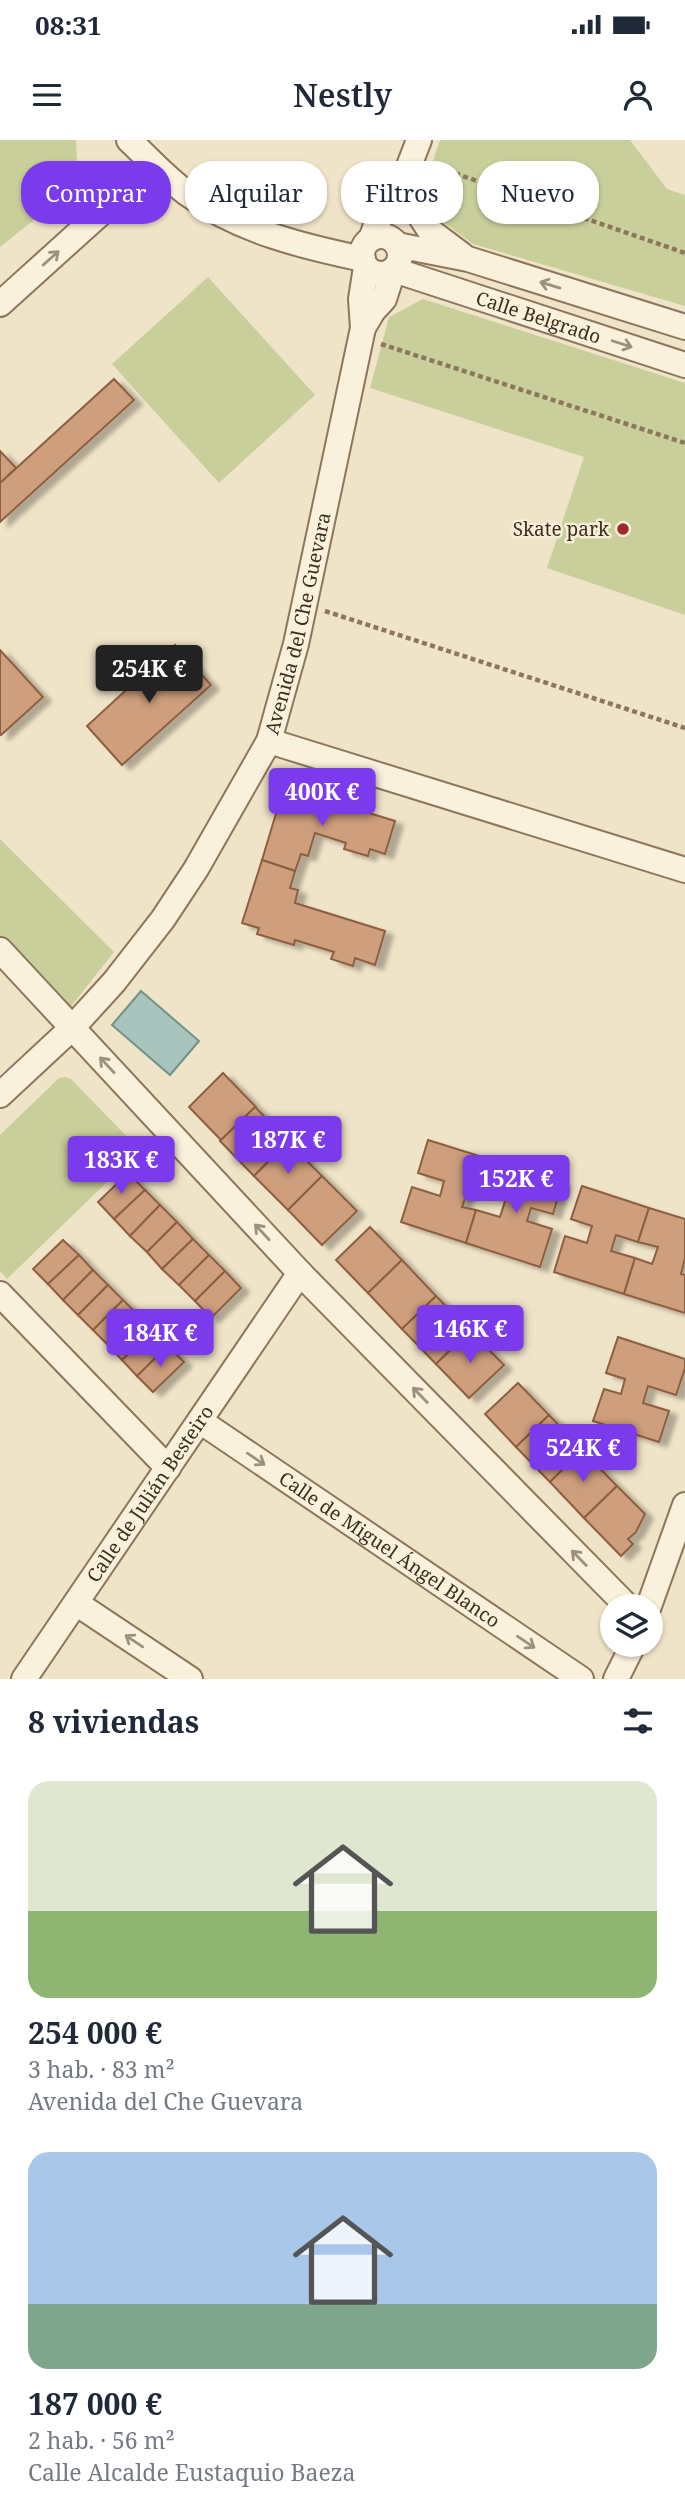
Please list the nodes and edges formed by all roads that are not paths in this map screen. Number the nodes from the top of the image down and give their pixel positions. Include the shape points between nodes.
1 (129, 140) edge
2 (412, 159) edge
3 (150, 161) edge
4 (171, 180) edge
5 (89, 224) edge
6 (397, 244) junction
7 (365, 257) junction
8 (468, 259) junction
9 (393, 271) junction
10 (430, 284) junction
11 (0, 304) edge
12 (685, 327) edge
13 (685, 365) edge
14 (269, 741) junction
15 (685, 870) edge
16 (0, 950) edge
17 (72, 1028) junction
18 (0, 1095) edge
19 (300, 1273) junction
20 (0, 1294) edge
21 (200, 1421) junction
22 (168, 1468) junction
23 (685, 1505) edge
24 (615, 1594) edge
25 (653, 1594) edge
26 (76, 1603) junction
27 (627, 1657) edge
28 (24, 1679) edge
29 (190, 1679) edge
30 (581, 1679) edge
31 (616, 1679) edge

1 - 3 street
2 - 6 street
2 - 7 street
2 - 8 street, Calle Belgrado via 417,211 430,231
4 - 7 street via 219,213 267,235 316,240
11 -> 5 street
6 - 7 street, Calle Belgrado via 382,236
6 - 8 street, Calle Belgrado
6 - 9 street via 400,260
7 - 9 street, Calle Belgrado via 375,274
7 - 10 street via 411,286
7 - 14 street, Avenida del Che Guevara via 373,311 362,332 296,644
12 -> 8 street, Calle Belgrado
9 - 10 street, Calle Belgrado
10 -> 13 street, Calle Belgrado
14 - 15 street
14 - 17 street, Avenida del Che Guevara via 163,919
16 - 17 street
17 - 18 street, Avenida del Che Guevara
19 -> 17 street
19 - 21 street, Calle de Julián Besteiro
24 -> 19 street
20 - 22 street
21 - 22 street, Calle de Julián Besteiro
21 -> 30 street, Calle de Miguel Ángel Blanco
22 - 26 street, Calle de Julián Besteiro
23 - 25 street
26 - 28 street, Calle de Julián Besteiro
29 -> 26 street
27 - 31 street

